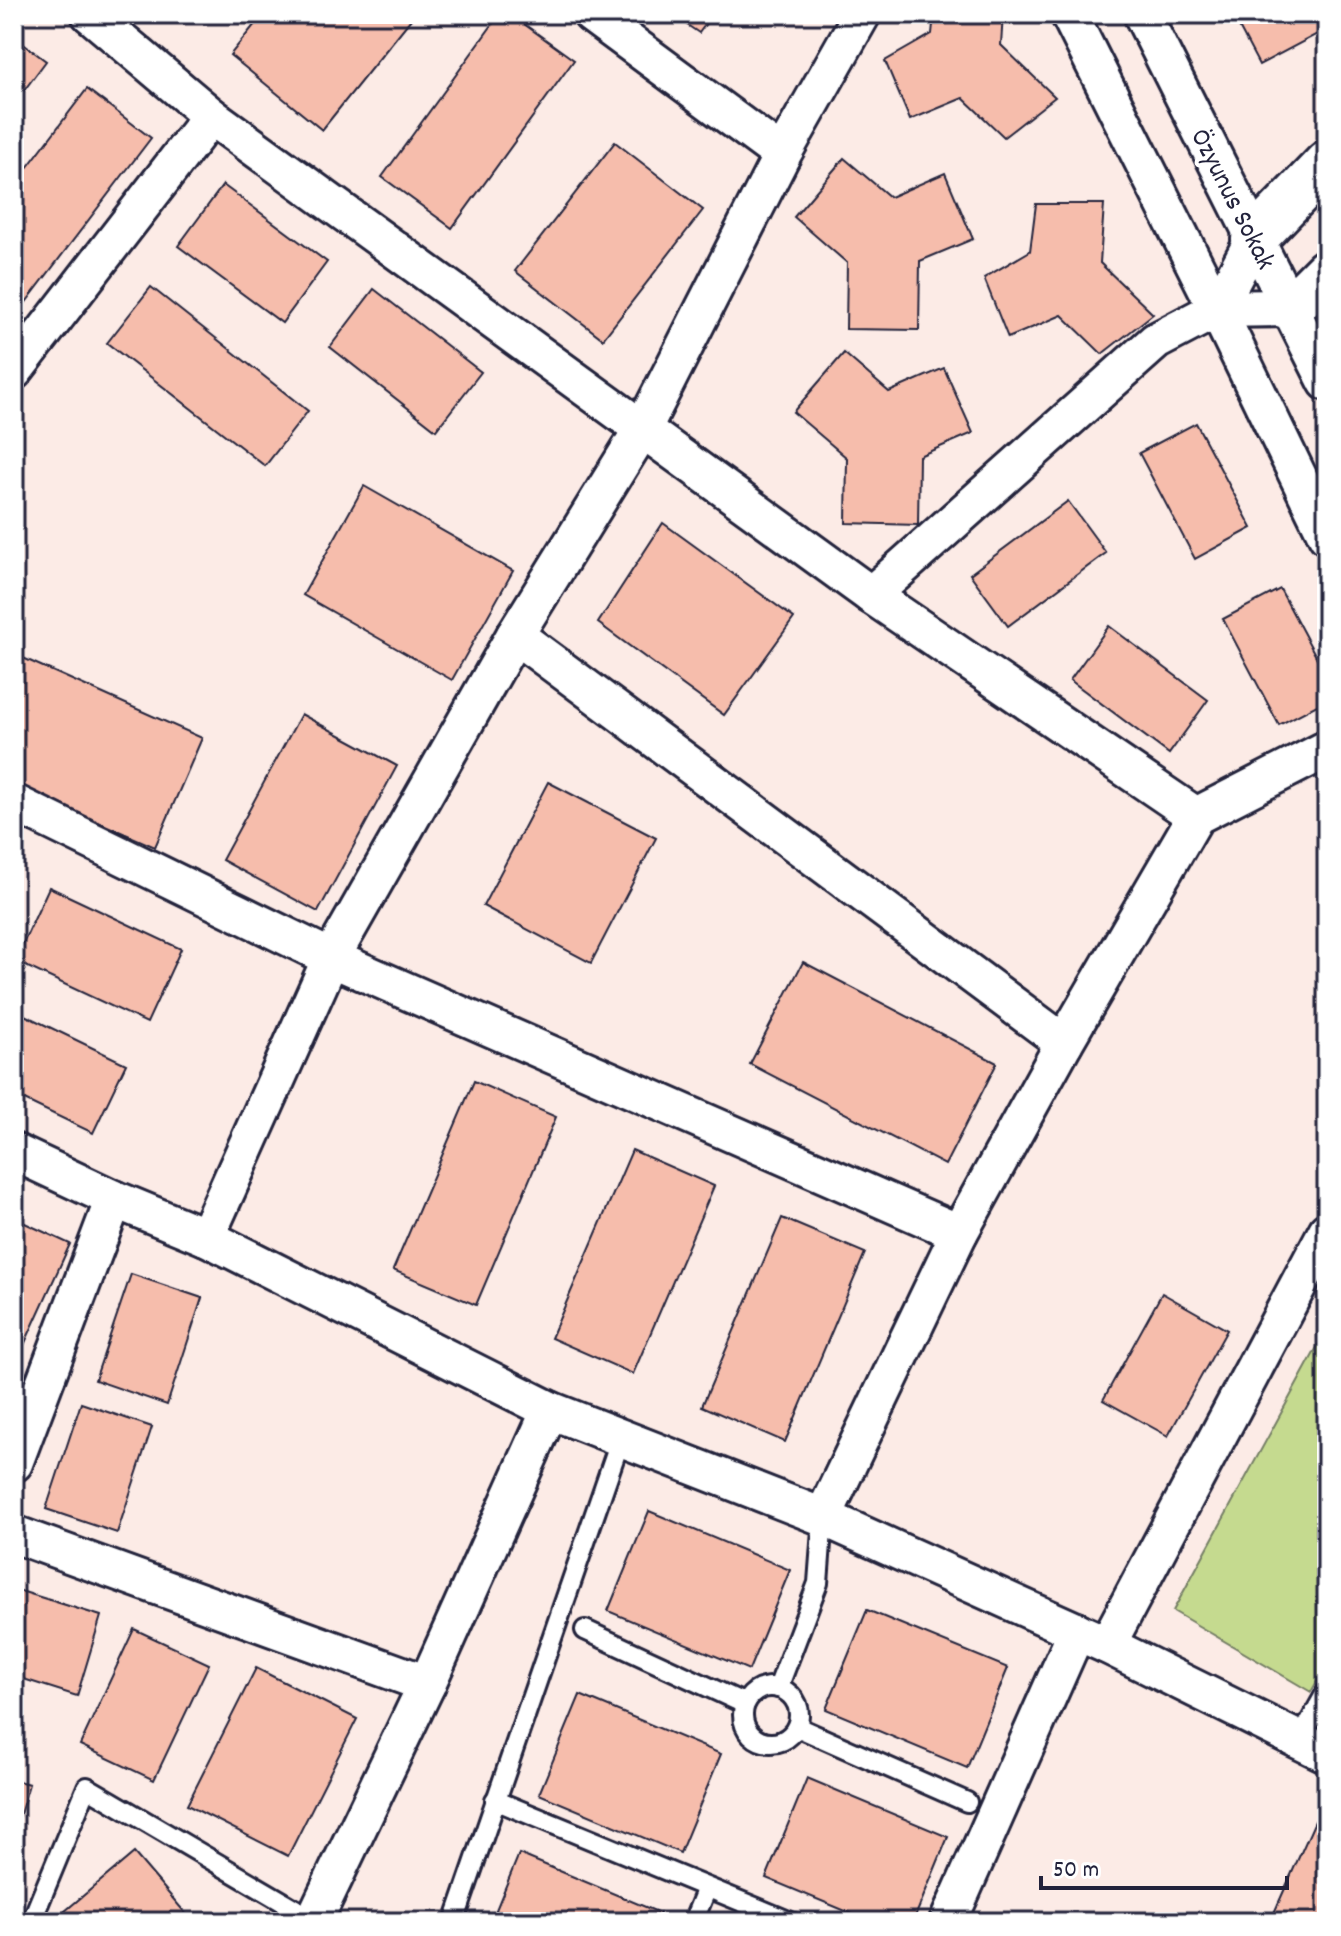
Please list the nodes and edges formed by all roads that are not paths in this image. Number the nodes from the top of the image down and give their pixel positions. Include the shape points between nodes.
1 (90, 14) edge
2 (591, 14) edge
3 (862, 14) edge
4 (1069, 14) edge
5 (1142, 14) edge
6 (211, 116) junction
7 (782, 155) junction
8 (1327, 163) edge
9 (1254, 239) junction
10 (1327, 271) edge
11 (1290, 308) junction
12 (1217, 309) junction
13 (14, 371) edge
14 (1327, 382) edge
15 (643, 428) junction
16 (1327, 536) edge
17 (871, 595) junction
18 (515, 635) junction
19 (1327, 749) edge
20 (14, 803) edge
21 (1196, 816) junction
22 (331, 958) junction
23 (1064, 1043) junction
24 (14, 1152) edge
25 (114, 1199) junction
26 (1327, 1231) edge
27 (959, 1233) junction
28 (206, 1237) junction
29 (550, 1410) junction
30 (621, 1438) junction
31 (14, 1463) edge
32 (823, 1517) junction
33 (14, 1534) edge
34 (585, 1630) dead end
35 (1092, 1638) junction
36 (427, 1684) junction
37 (778, 1688) junction
38 (1327, 1691) edge
39 (745, 1704) junction
40 (797, 1727) junction
41 (1313, 1748) edge
42 (495, 1800) junction
43 (967, 1802) dead end
44 (707, 1888) junction
45 (32, 1920) dead end
46 (314, 1921) edge
47 (454, 1922) edge
48 (693, 1922) edge
49 (791, 1922) edge
50 (948, 1922) edge

1 - 6 street
2 - 7 street
3 - 7 street
4 - 12 street
5 - 9 street, Özyunus Sokak
6 - 13 street
6 - 15 street
7 - 15 street
8 - 9 street
9 - 11 street, Özyunus Sokak
9 - 12 street
10 - 11 street
11 - 12 street
11 - 14 street, Özyunus Sokak
12 - 16 street
12 - 17 street via 1156,341
15 - 17 street
15 - 18 street
17 - 21 street
18 - 22 street
18 - 23 street
19 - 21 street
20 - 22 street
21 - 23 street
22 - 27 street
22 - 28 street
23 - 27 street
24 - 25 street
25 - 28 street
25 - 31 street
26 - 35 street
27 - 32 street
28 - 29 street
29 - 30 street
29 - 36 street
30 - 32 street
30 - 42 lane
32 - 35 street
32 - 37 lane via 818,1583
33 - 36 street
34 - 39 lane
35 - 41 street
35 - 50 street
36 - 46 street
37 - 39 lane via 759,1690
37 - 40 lane via 794,1699
38 - 41 lane
39 - 40 lane via 749,1732 764,1743 784,1741
40 - 43 lane
42 - 44 lane
42 - 47 lane
44 - 48 lane
44 - 49 lane
45 - 46 lane via 87,1787

